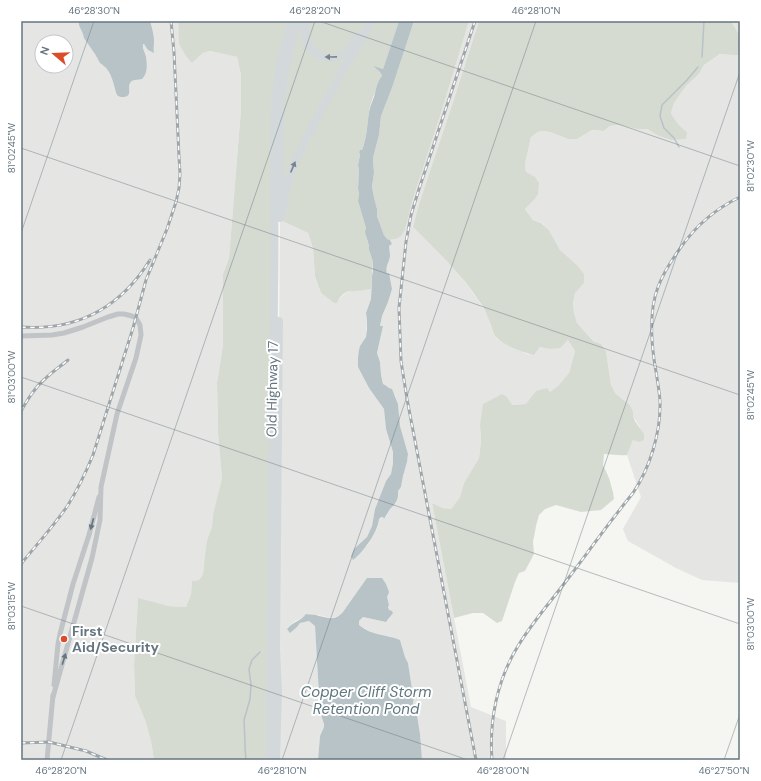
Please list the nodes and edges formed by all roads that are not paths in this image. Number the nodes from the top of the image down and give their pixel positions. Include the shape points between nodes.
1 (293, 21) edge
2 (299, 21) edge
3 (306, 21) edge
4 (364, 21) edge
5 (370, 21) edge
6 (280, 218) junction
7 (21, 336) edge
8 (101, 487) junction
9 (53, 697) junction
10 (48, 752) junction
11 (47, 760) edge
12 (52, 760) edge
13 (270, 760) edge
14 (276, 760) edge

1 - 13 main road, Old Highway 17 via 279,68 274,124
2 - 6 main road, Old Highway 17 via 288,57 281,103
4 -> 3 main road via 349,49 340,56 331,58 314,53 306,42
6 -> 5 main road via 287,183 296,160
6 - 14 main road, Old Highway 17
7 - 8 street via 64,333 118,314 136,318 140,325 141,335 136,358 117,414
8 -> 9 street via 59,639
9 -> 8 street via 95,548 100,520
9 - 10 street
10 - 11 street
10 - 12 street

